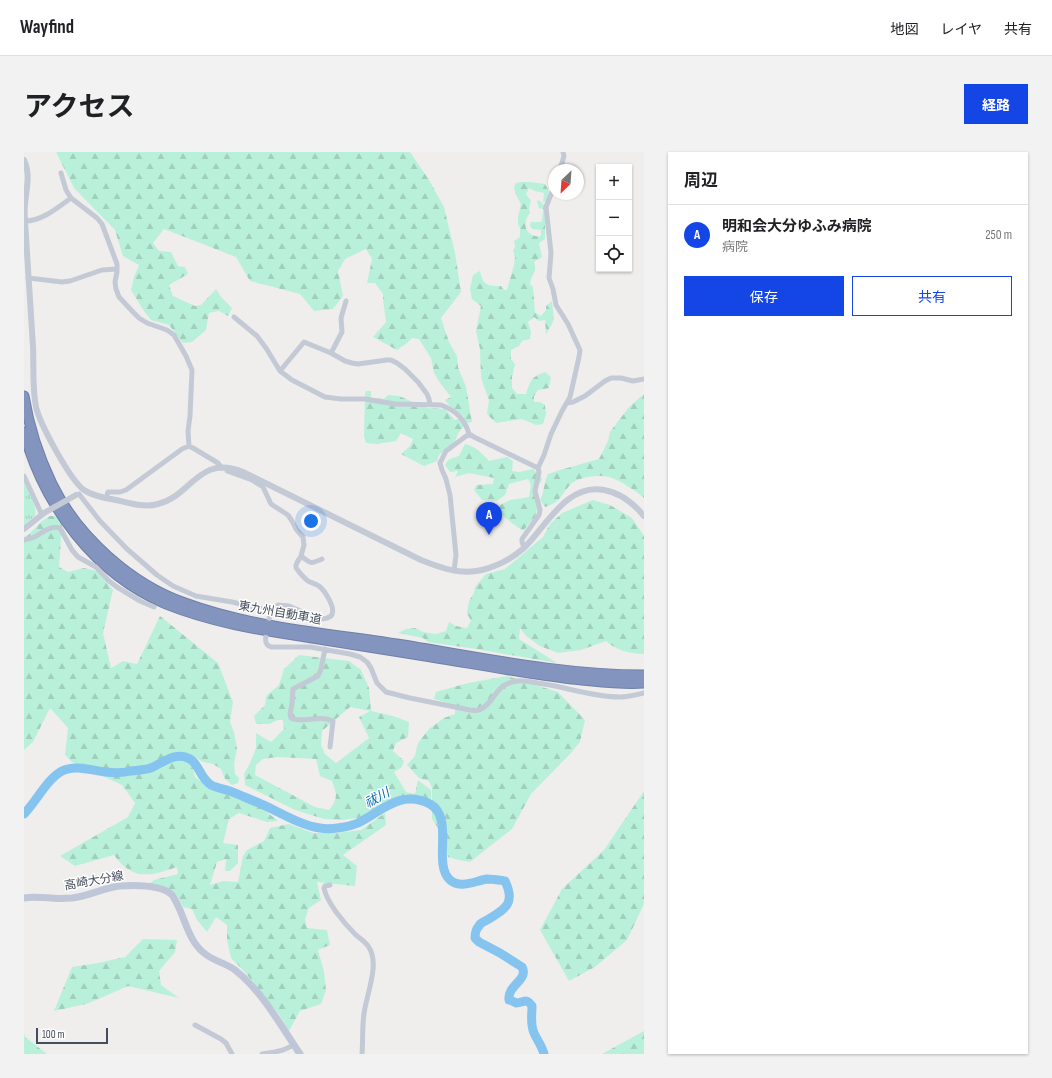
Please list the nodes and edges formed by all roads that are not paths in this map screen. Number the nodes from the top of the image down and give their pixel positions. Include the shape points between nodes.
1 (563, 152) edge
2 (24, 160) edge
3 (562, 164) edge
4 (61, 173) dead end
5 (71, 198) junction
6 (549, 200) edge
7 (25, 221) edge
8 (117, 269) junction
9 (28, 278) junction
10 (346, 301) dead end
11 (234, 317) dead end
12 (330, 353) junction
13 (280, 371) junction
14 (644, 379) edge
15 (24, 396) edge
16 (567, 403) junction
17 (430, 404) junction
18 (24, 432) edge
19 (469, 434) junction
20 (189, 446) junction
21 (225, 468) junction
22 (538, 468) junction
23 (24, 476) edge
24 (80, 493) junction
25 (106, 498) junction
26 (43, 514) junction
27 (644, 516) edge
28 (24, 529) edge
29 (24, 540) edge
30 (524, 547) junction
31 (301, 556) junction
32 (322, 559) dead end
33 (454, 571) junction
34 (154, 607) dead end
35 (271, 611) junction
36 (269, 619) dead end
37 (266, 636) dead end
38 (325, 649) junction
39 (644, 675) edge
40 (644, 683) edge
41 (644, 693) edge
42 (330, 746) dead end
43 (330, 885) dead end
44 (24, 898) edge
45 (195, 1025) dead end
46 (294, 1045) junction
47 (363, 1053) edge
48 (232, 1054) edge
49 (262, 1054) edge
50 (300, 1054) edge

1 - 3 street
2 - 7 street via 28,176
4 - 5 street
5 - 7 street via 40,218
5 - 8 street via 102,224
6 - 16 street via 546,207 550,252 549,278 556,305 580,350
7 - 9 street
8 - 9 street via 102,270 62,282
8 - 20 street via 115,282 119,297 139,318 174,335 189,361 192,370
9 - 24 street via 36,406 40,420
10 - 12 street via 341,318 342,332
11 - 13 street via 257,336
12 - 13 street via 304,342
12 - 17 street via 358,364 387,360 397,363 418,382 430,399
13 - 17 street via 332,399
14 - 16 street via 633,381 610,378 585,396
15 - 39 highway, 東九州自動車道 via 42,462 65,507 97,546 120,567 161,593 211,611 280,627 565,671
16 - 22 street
17 - 19 street via 441,405 454,412 465,424
18 - 40 highway, 東九州自動車道 via 35,466 50,496 81,541 127,582 164,603 210,619 279,633 552,676 616,683
19 - 22 street
19 - 33 street via 446,451 440,463 450,495 456,555
20 - 21 street
20 - 25 street via 126,490 108,492
21 - 25 street via 203,473 175,497 160,504 145,505
21 - 31 street via 263,487 271,504 288,515 303,537
21 - 33 street via 243,472 421,560
22 - 30 street via 536,491 540,510 522,539
23 - 26 street
24 - 25 street
24 - 26 street, bridge
24 - 35 street via 108,530 127,549 157,576 173,586 196,596
26 - 28 street
27 - 30 street via 618,494 600,489 584,491 560,506
29 - 34 street via 52,527 60,528 78,557 96,567 123,591
30 - 33 street via 492,567 473,572
31 - 32 street via 313,563
31 - 35 street via 296,569 321,589 332,607 332,614 319,619 281,605
35 - 36 street
37 - 38 street via 266,642 271,647
38 - 41 street via 360,657 367,662 377,683 386,692 470,710 485,707 502,687 523,681 612,697
38 - 42 street via 318,676 293,689 290,714 295,720 318,718 333,721
43 - 47 street via 324,888 329,900 354,933 368,945 373,958 373,972 364,1015
44 - 46 main road, 高崎大分線 via 73,898 119,886 147,886 164,890 176,902 196,945 204,954 235,969 244,978 266,1004
45 - 48 street via 221,1039
46 - 49 street
46 - 50 main road, 高崎大分線

